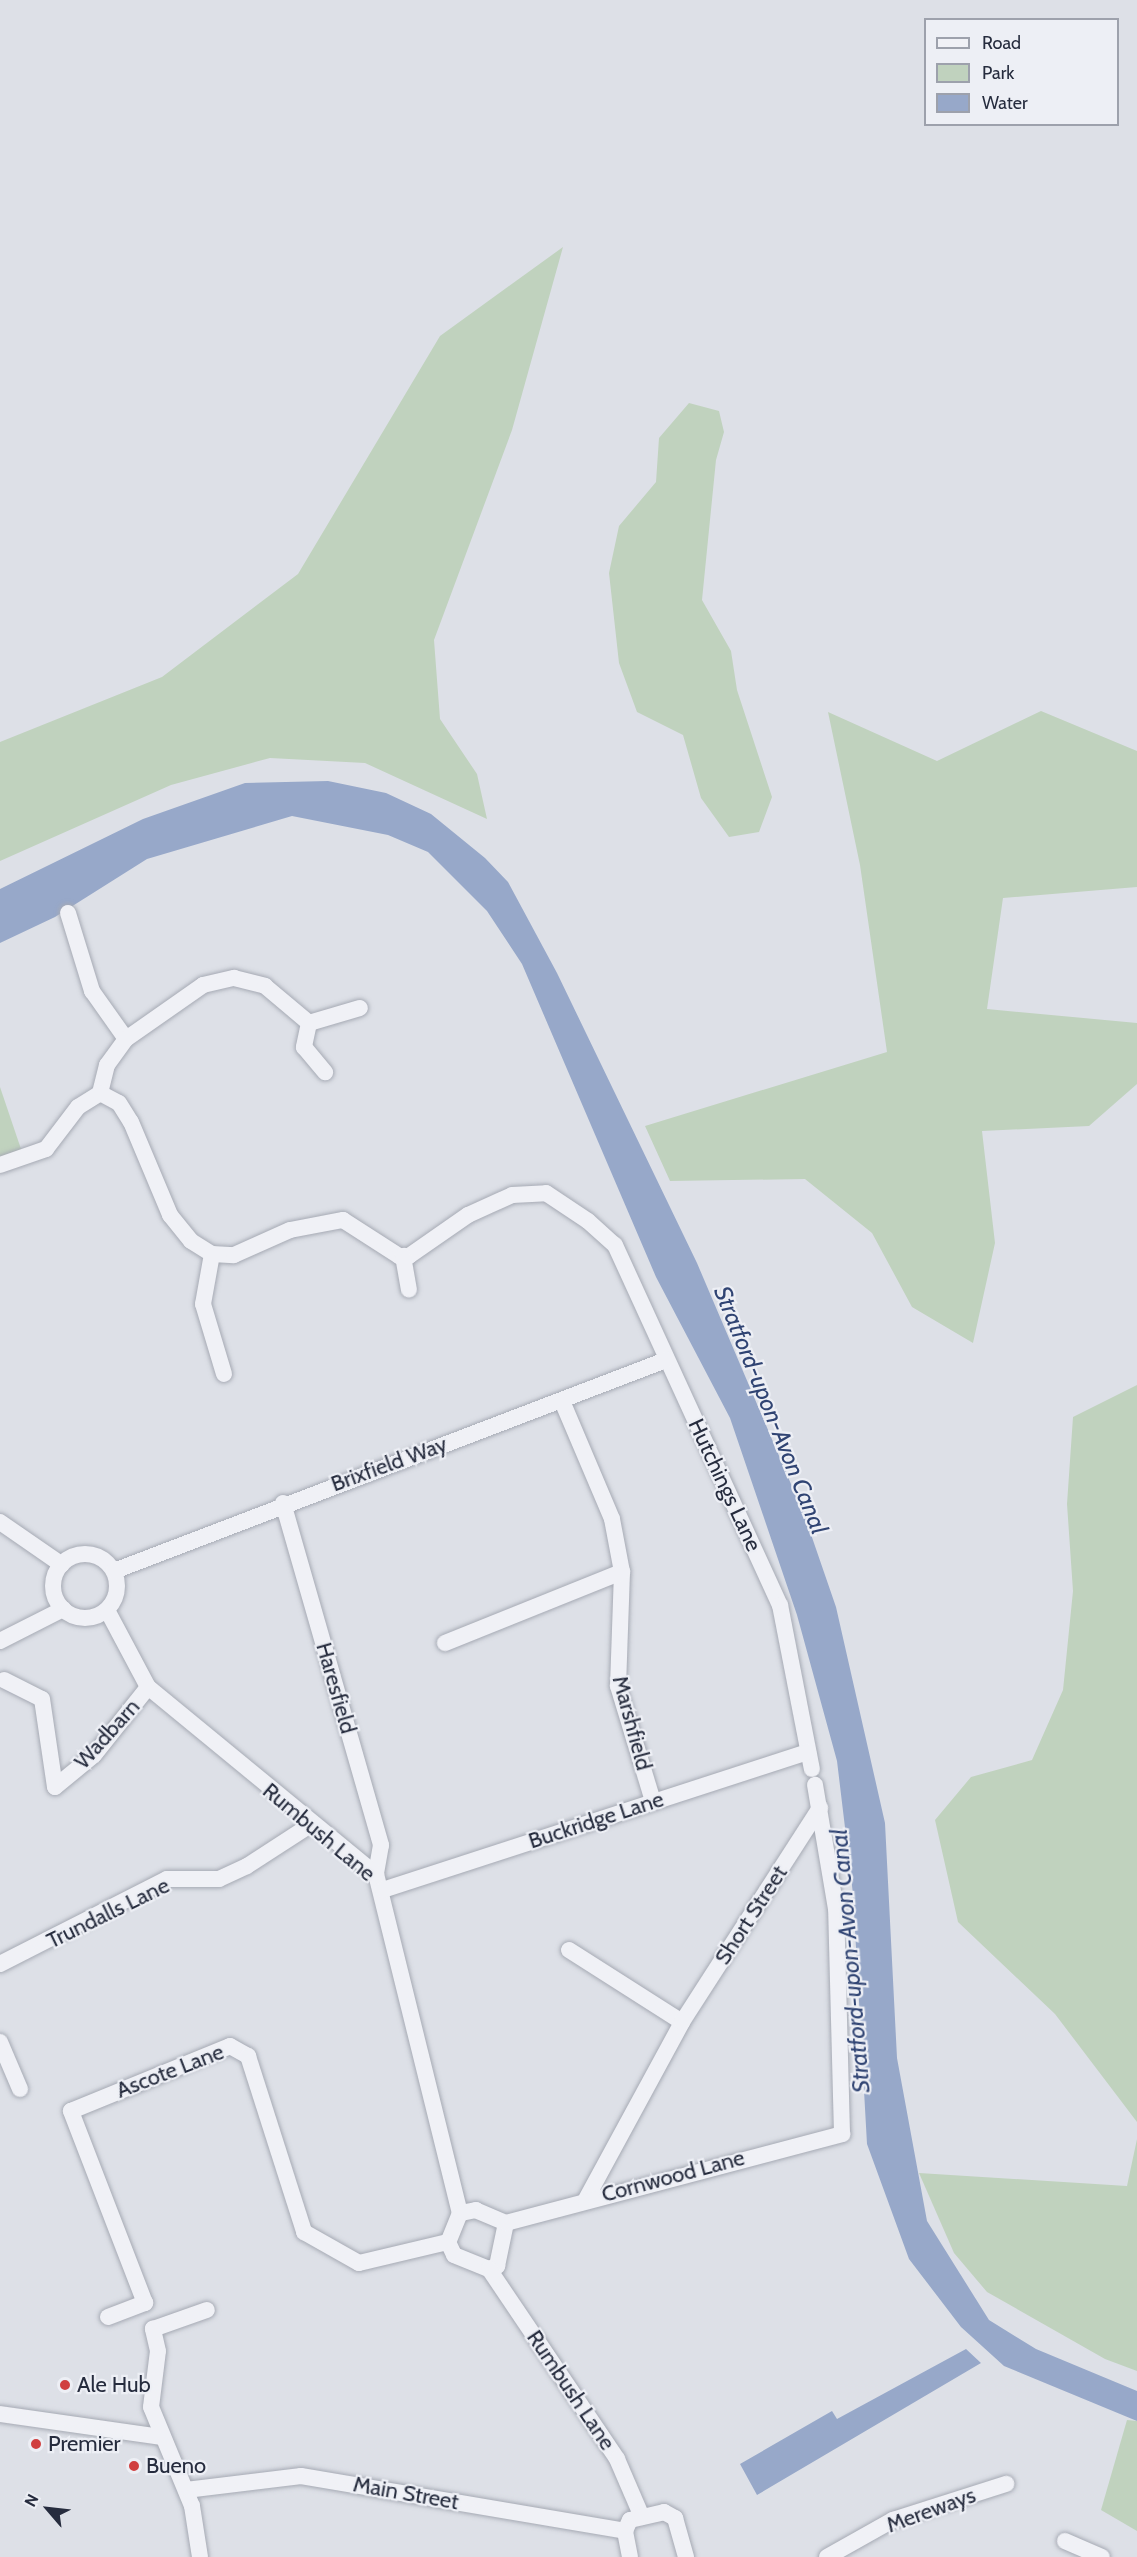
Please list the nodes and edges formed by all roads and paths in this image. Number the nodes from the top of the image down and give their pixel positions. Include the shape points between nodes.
1 (68, 913) dead end
2 (360, 1008) dead end
3 (309, 1023) junction
4 (126, 1039) junction
5 (325, 1072) dead end
6 (100, 1093) junction
7 (0, 1165) edge
8 (212, 1254) junction
9 (403, 1256) junction
10 (409, 1289) dead end
11 (666, 1360) junction
12 (224, 1374) dead end
13 (562, 1401) junction
14 (283, 1503) junction
15 (0, 1522) edge
16 (62, 1565) junction
17 (114, 1571) junction
18 (622, 1572) junction
19 (63, 1609) junction
20 (107, 1610) junction
21 (0, 1641) edge
22 (445, 1643) dead end
23 (4, 1680) dead end
24 (148, 1687) junction
25 (808, 1752) junction
26 (653, 1801) junction
27 (820, 1808) junction
28 (312, 1824) junction
29 (376, 1874) junction
30 (383, 1890) junction
31 (569, 1950) dead end
32 (0, 1964) edge
33 (682, 2022) junction
34 (0, 2042) edge
35 (20, 2089) dead end
36 (842, 2134) joint
37 (585, 2200) junction
38 (460, 2213) junction
39 (506, 2223) junction
40 (447, 2242) junction
41 (489, 2269) junction
42 (207, 2310) dead end
43 (108, 2317) dead end
44 (0, 2414) edge
45 (161, 2437) junction
46 (1006, 2484) dead end
47 (186, 2490) junction
48 (642, 2517) junction
49 (625, 2531) junction
50 (1065, 2541) dead end
51 (855, 2551) edge
52 (200, 2557) edge
53 (630, 2557) edge
54 (686, 2557) edge
55 (827, 2557) edge
56 (1102, 2557) edge

1 - 4 street via 92,991
2 - 3 street
3 - 4 street via 265,986 234,978 203,985
3 - 5 street via 304,1047
4 - 6 street via 107,1065
6 - 7 street via 78,1107 46,1149
6 - 8 street via 119,1103 125,1112 170,1215 190,1241
8 - 9 street via 234,1255 290,1230 344,1220
8 - 12 street via 203,1304
9 - 10 street
9 - 11 street, Hutchings Lane via 512,1195 546,1193 615,1245
11 - 13 street, Brixfield Way
11 - 25 street, Hutchings Lane via 780,1605
13 - 14 street, Brixfield Way
13 - 18 street, Marshfield via 612,1520
14 - 17 street, Brixfield Way
14 - 29 street, Haresfield via 381,1845
15 - 16 street
16 - 17 street via 89,1554
16 - 19 street via 54,1582
17 - 20 street via 117,1592
18 - 22 street
18 - 26 street, Marshfield via 618,1686
19 - 20 street via 80,1618
19 - 21 street
20 - 24 street, Rumbush Lane
23 - 24 street, Wadbarn via 42,1699 55,1787 94,1755
24 - 28 street, Rumbush Lane
25 - 26 street, Buckridge Lane
25 - 27 street, Hutchings Lane
26 - 30 street, Buckridge Lane
27 - 33 street, Short Street
27 - 36 street, Hutchings Lane via 836,1909
28 - 29 street, Rumbush Lane
28 - 32 street, Trundalls Lane via 247,1866 219,1879 167,1879
29 - 30 street, Rumbush Lane
30 - 38 street, Rumbush Lane
31 - 33 street
33 - 37 street, Short Street
34 - 35 street
36 - 37 street, Cornwood Lane
37 - 39 street, Cornwood Lane
38 - 39 street via 476,2210
38 - 40 street
39 - 41 street via 497,2266
40 - 41 street via 454,2254
40 - 43 street, Ascote Lane via 359,2263 304,2232 248,2056 230,2046 71,2111 145,2303
41 - 48 street, Rumbush Lane via 617,2459
42 - 45 street via 153,2329 158,2351 151,2407
44 - 45 street
45 - 47 street
46 - 51 street, Mereways via 893,2520
47 - 49 street, Main Street via 301,2476
47 - 52 street
48 - 49 street via 630,2520
48 - 54 street via 664,2512 675,2518
49 - 53 street
50 - 56 street
51 - 55 street, Mereways

